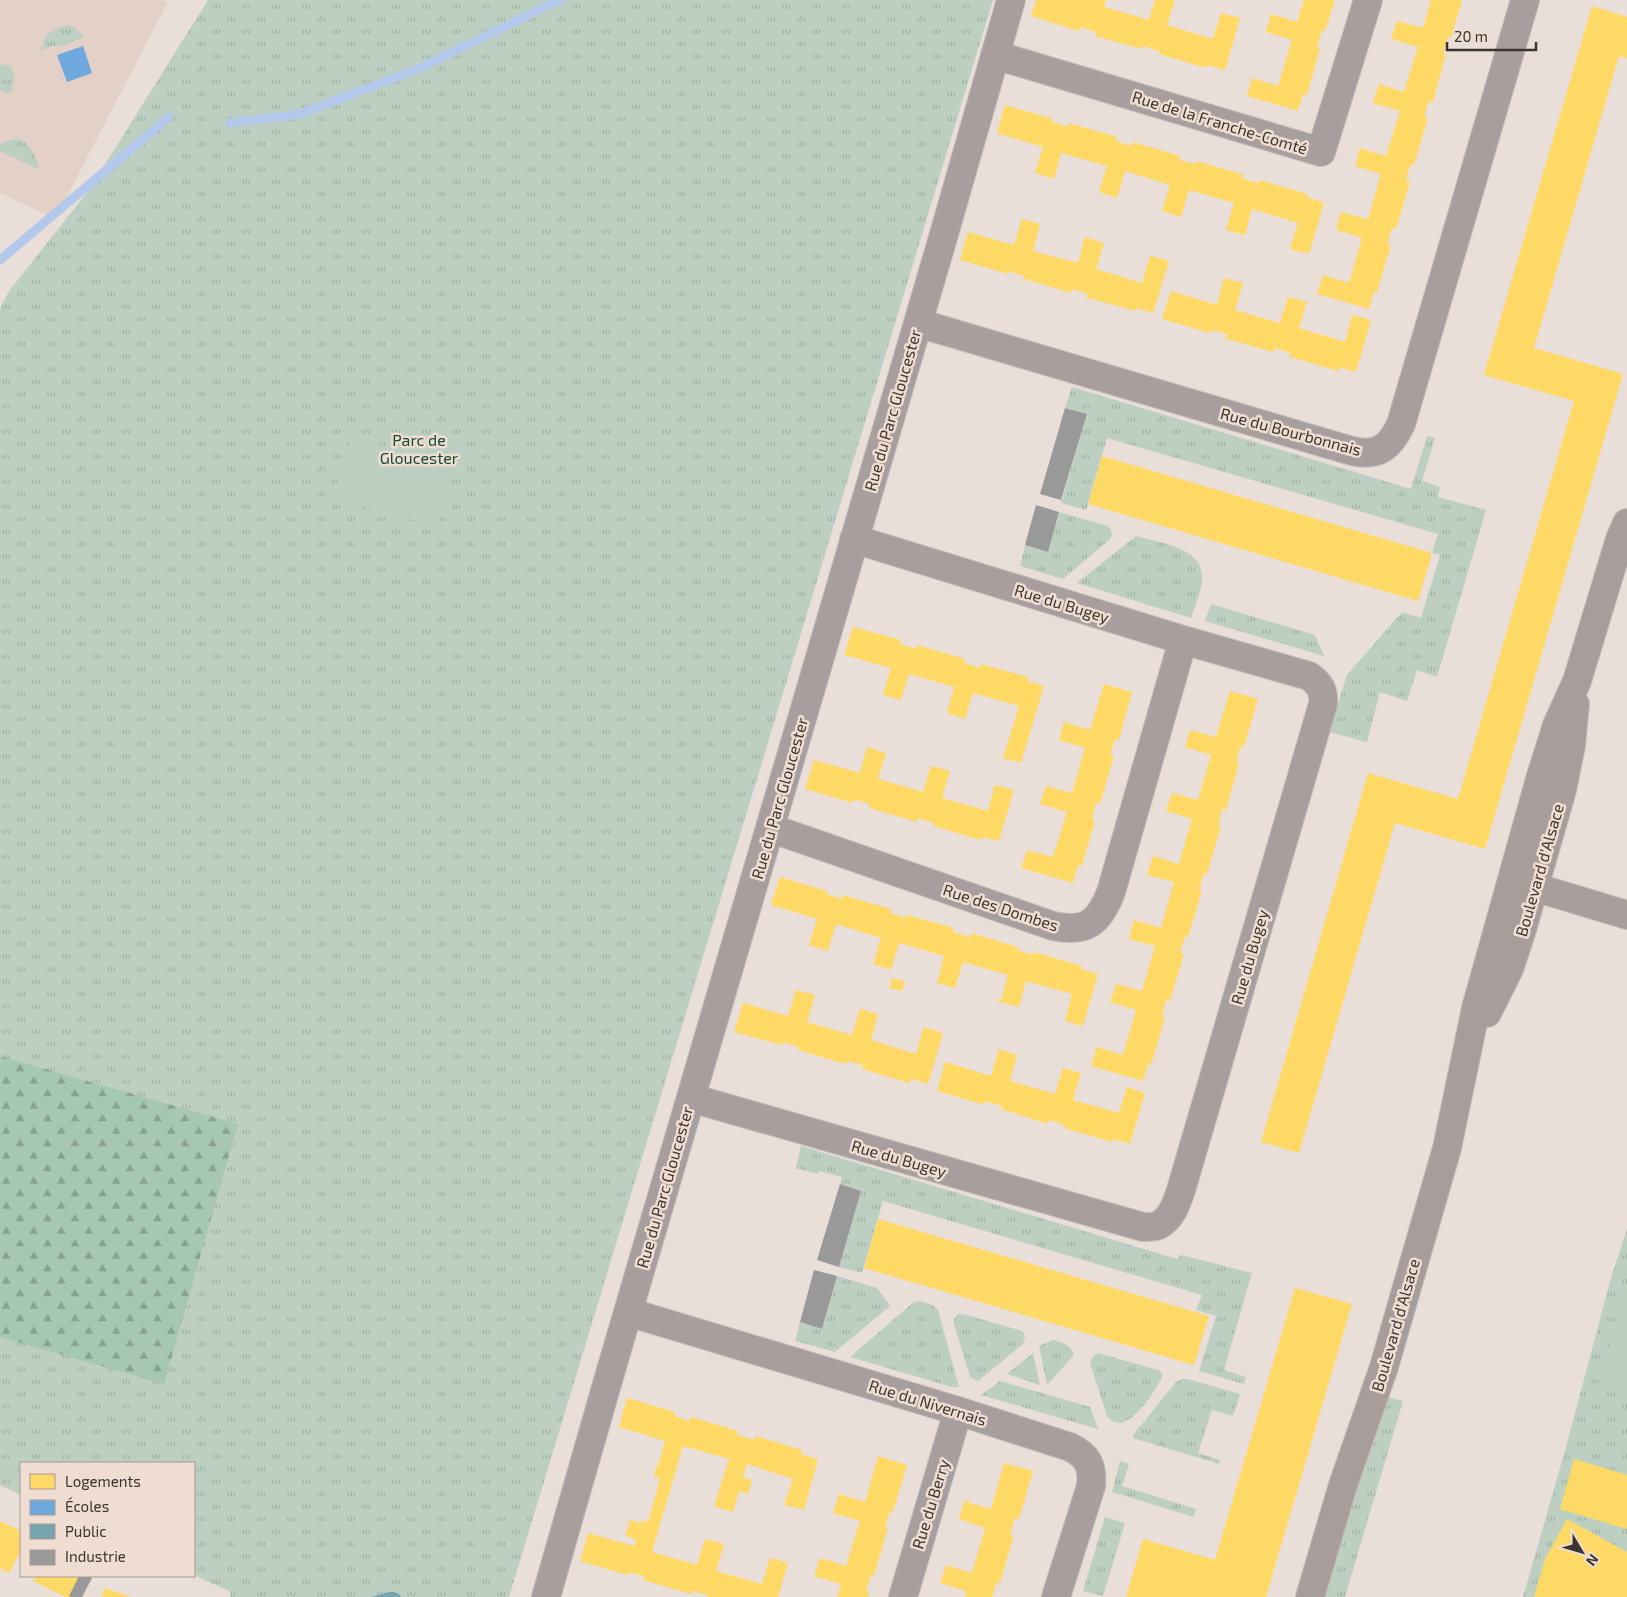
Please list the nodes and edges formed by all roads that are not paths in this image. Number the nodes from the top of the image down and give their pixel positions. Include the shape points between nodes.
1 (1011, 0) edge
2 (1368, 0) edge
3 (1525, 0) edge
4 (995, 55) junction
5 (918, 323) junction
6 (1627, 523) edge
7 (854, 539) junction
8 (1183, 640) junction
9 (1577, 681) junction
10 (770, 828) junction
11 (1534, 887) junction
12 (1627, 914) edge
13 (1468, 1049) junction
14 (691, 1098) junction
15 (628, 1312) junction
16 (958, 1411) junction
17 (546, 1597) edge
18 (903, 1597) edge
19 (1056, 1597) edge
20 (1310, 1597) edge

1 - 4 street, Rue du Parc Gloucester
2 - 4 street, Rue de la Franche-Comté via 1321,152
3 - 5 street, Rue du Bourbonnais via 1401,424 1391,442 1382,449 1362,453 1352,451
4 - 5 street, Rue du Parc Gloucester
5 - 7 street, Rue du Parc Gloucester
6 - 9 street, Boulevard d'Alsace
7 - 8 street, Rue du Bugey
7 - 10 street, Rue du Parc Gloucester
8 - 10 street, Rue des Dombes via 1111,892 1094,922 1064,928 1053,926
8 - 14 street, Rue du Bugey via 1309,676 1324,694 1181,1190 1166,1220 1159,1225 1134,1225
9 - 11 street, Boulevard d'Alsace via 1566,773
9 - 13 street, Boulevard d'Alsace via 1557,725 1540,779 1476,1008
10 - 14 street, Rue du Parc Gloucester
11 - 12 street
11 - 13 street, Boulevard d'Alsace via 1509,968
13 - 20 street, Boulevard d'Alsace via 1447,1148 1387,1358
14 - 15 street, Rue du Parc Gloucester
15 - 16 street, Rue du Nivernais
15 - 17 street, Rue du Parc Gloucester
16 - 18 street, Rue du Berry
16 - 19 street, Rue du Nivernais via 1070,1447 1080,1452 1090,1466 1091,1486

